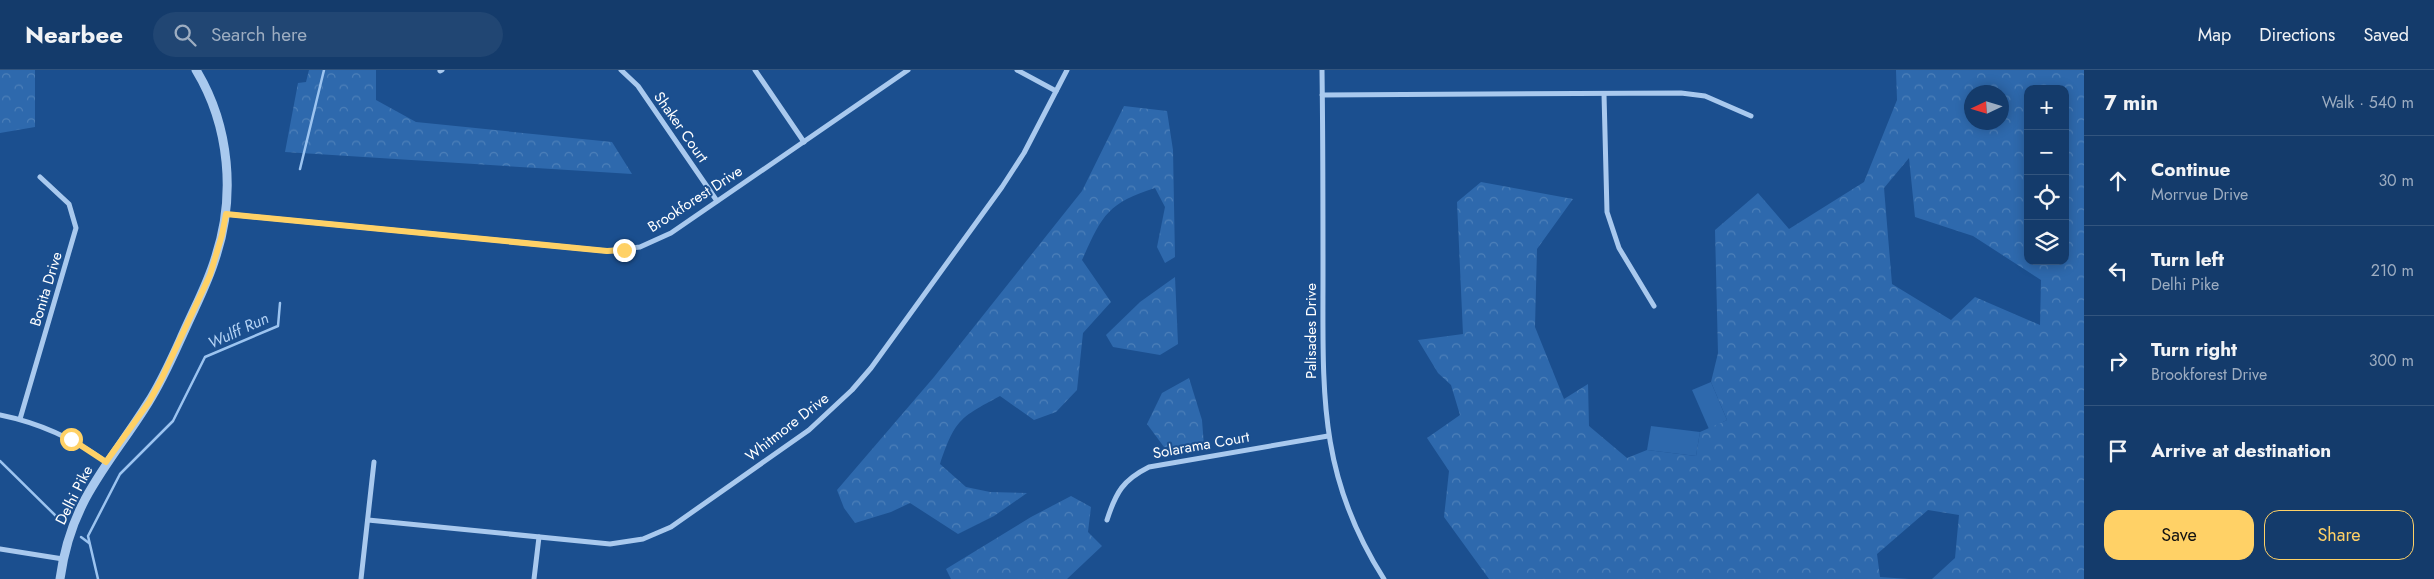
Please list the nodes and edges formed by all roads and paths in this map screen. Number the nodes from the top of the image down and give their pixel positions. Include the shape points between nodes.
1 (196, 70) edge
2 (621, 70) edge
3 (755, 70) edge
4 (908, 70) edge
5 (1016, 70) edge
6 (1067, 70) edge
7 (1322, 70) edge
8 (1056, 90) junction
9 (1604, 94) junction
10 (1322, 95) junction
11 (1751, 116) dead end
12 (804, 142) junction
13 (40, 177) dead end
14 (717, 201) junction
15 (226, 214) junction
16 (1654, 306) dead end
17 (0, 415) edge
18 (20, 419) junction
19 (1328, 436) junction
20 (106, 462) junction
21 (374, 462) dead end
22 (368, 520) junction
23 (1108, 520) dead end
24 (538, 537) junction
25 (0, 549) edge
26 (63, 559) junction
27 (60, 579) edge
28 (361, 579) edge
29 (534, 579) edge
30 (1384, 579) edge

1 - 15 street, Delhi Pike via 208,90 221,130 228,181
2 - 14 street, Shaker Court via 638,86
3 - 12 street
4 - 12 street, Brookforest Drive
5 - 8 street
6 - 8 street, Whitmore Drive
7 - 10 street, Palisades Drive
8 - 24 street, Whitmore Drive via 1024,153 1002,187 871,368 832,411 792,443 660,533 610,544
9 - 10 street
9 - 11 street via 1693,94 1717,100
9 - 16 street via 1607,212 1618,248
10 - 19 street, Palisades Drive via 1323,368
12 - 14 street, Brookforest Drive
13 - 18 street, Bonita Drive via 69,204 76,228
14 - 15 street, Brookforest Drive via 656,241 640,247 607,251
15 - 20 street, Delhi Pike via 210,275 161,380
17 - 18 street
18 - 20 street via 71,439
19 - 23 street, Solarama Court via 1149,467 1119,489
19 - 30 street, Palisades Drive via 1349,512
20 - 26 street, Delhi Pike via 80,507
21 - 22 street
22 - 24 street, Whitmore Drive
22 - 28 street
24 - 29 street
25 - 26 street
26 - 27 street, Delhi Pike

